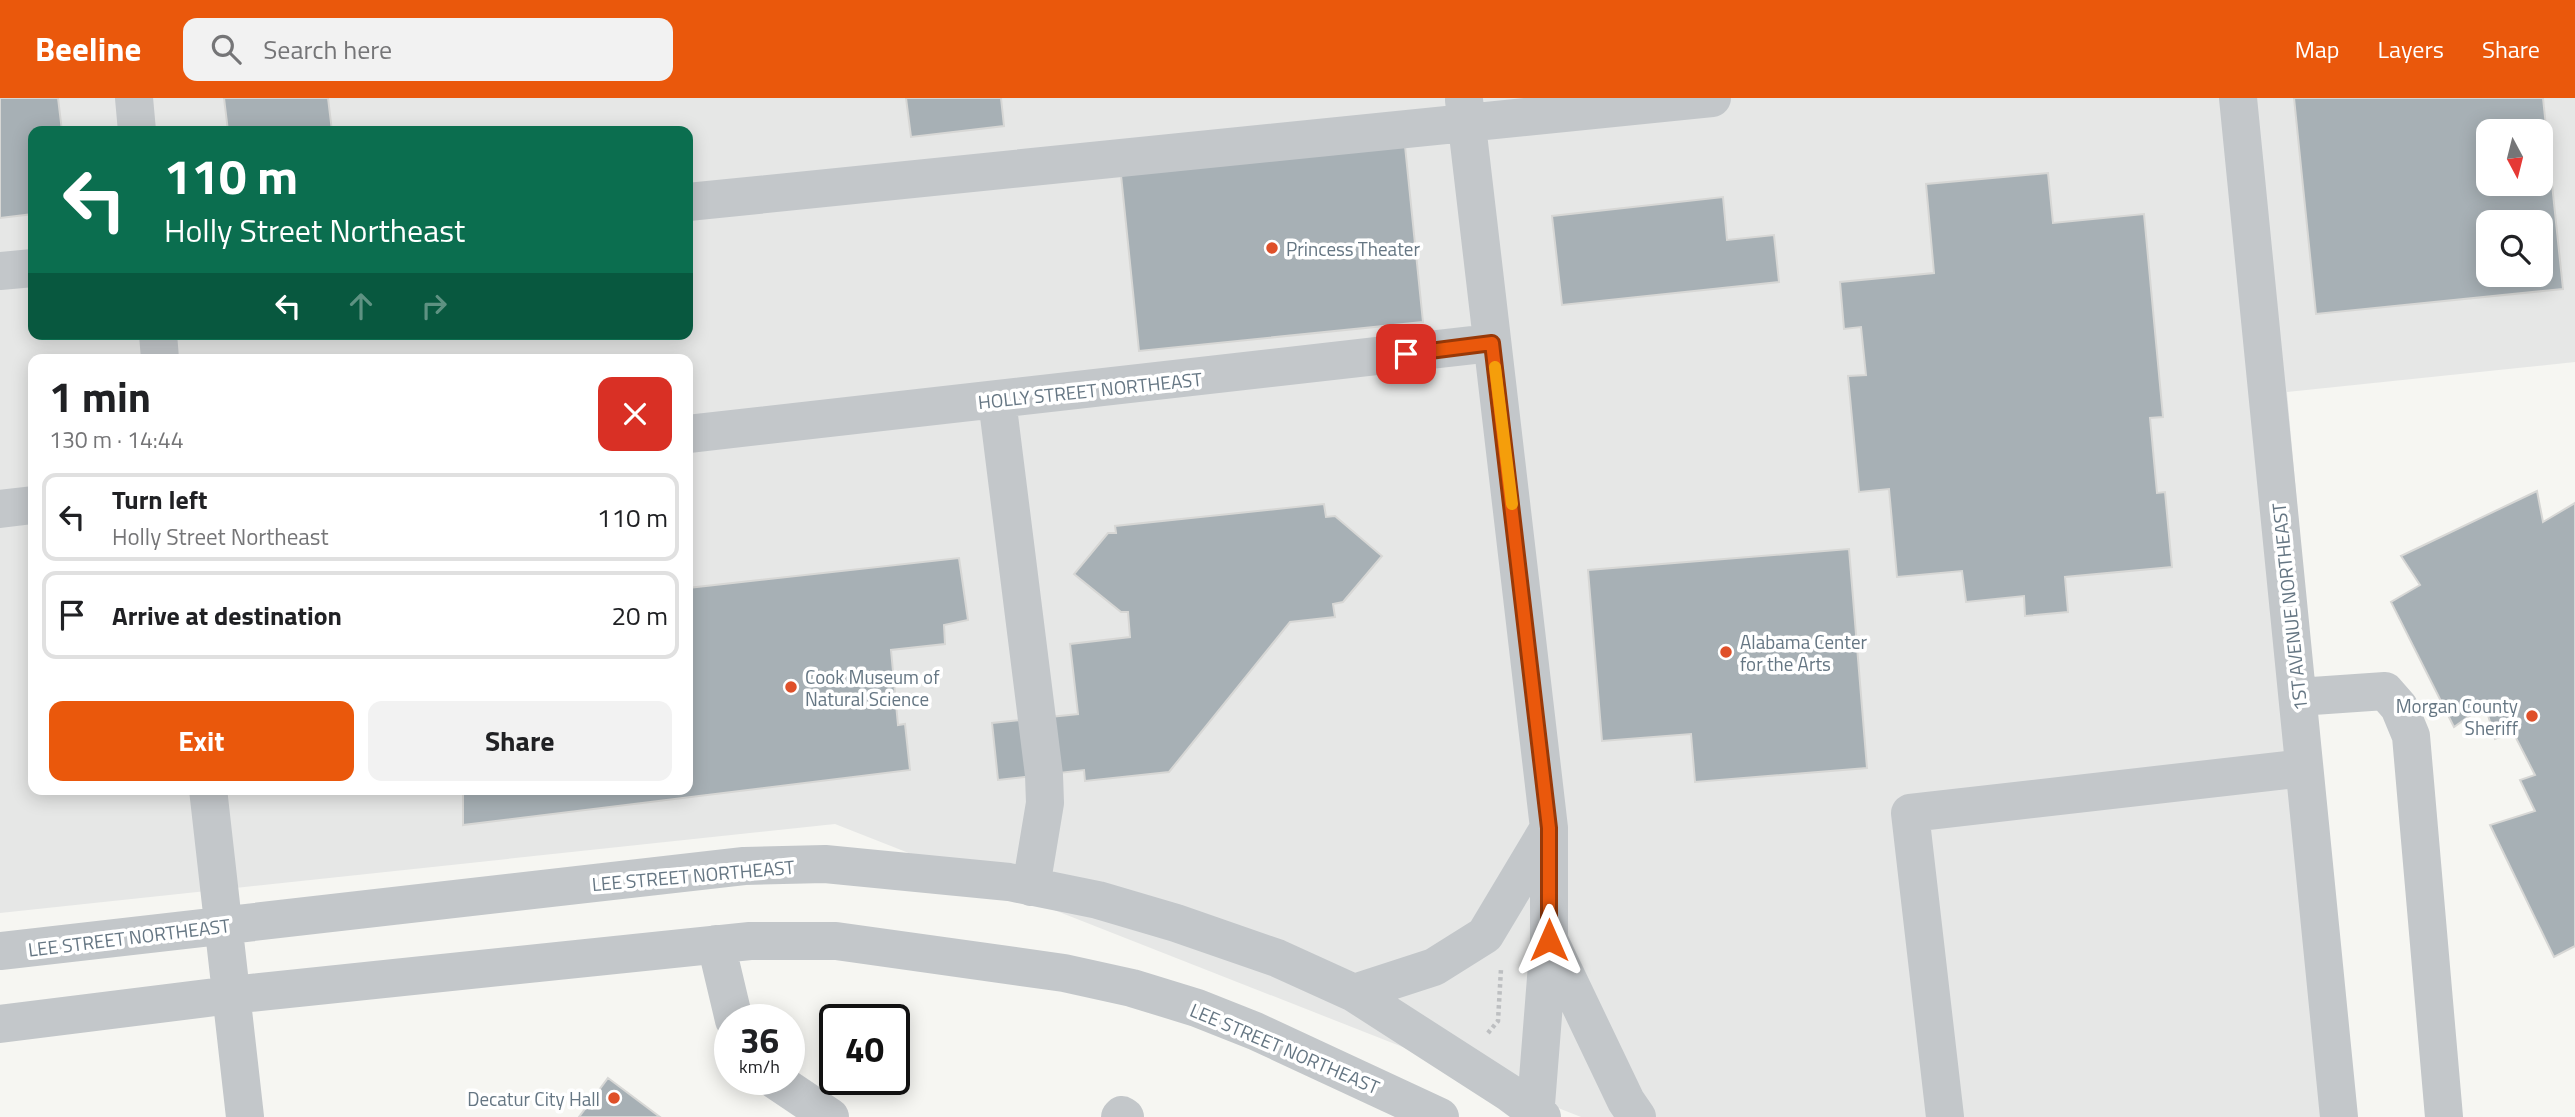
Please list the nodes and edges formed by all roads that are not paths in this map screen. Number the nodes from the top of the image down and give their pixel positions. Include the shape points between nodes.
1 (134, 98) edge
2 (1712, 98) edge
3 (2238, 98) edge
4 (1465, 111) edge
5 (137, 126) edge
6 (693, 201) edge
7 (28, 268) edge
8 (0, 271) edge
9 (1492, 343) junction
10 (1008, 399) junction
11 (693, 433) edge
12 (28, 506) edge
13 (0, 509) edge
14 (2298, 697) junction
15 (2304, 768) junction
16 (209, 795) edge
17 (1549, 828) junction
18 (1031, 887) junction
19 (224, 926) junction
20 (1549, 940) junction
21 (716, 944) junction
22 (0, 951) edge
23 (1354, 993) junction
24 (231, 995) junction
25 (730, 1004) edge
26 (0, 1024) edge
27 (797, 1095) edge
28 (1538, 1116) edge
29 (245, 1117) edge
30 (830, 1117) edge
31 (1440, 1117) edge
32 (1637, 1117) edge
33 (1945, 1117) edge
34 (2339, 1117) edge
35 (2444, 1117) edge

1 - 5 street
2 - 4 street
3 - 14 street, 1ST AVENUE NORTHEAST
4 - 6 street
4 - 9 street
7 - 8 street
9 - 10 street, HOLLY STREET NORTHEAST
9 - 17 street
10 - 11 street, HOLLY STREET NORTHEAST
10 - 18 street via 1044,775 1043,815
12 - 13 street
14 - 15 street, 1ST AVENUE NORTHEAST
14 - 35 street via 2385,691 2399,707 2411,736
15 - 33 street via 1910,813
15 - 34 street, 1ST AVENUE NORTHEAST
16 - 19 street
17 - 20 street
17 - 23 street via 1485,935 1434,967
18 - 19 street, LEE STREET NORTHEAST via 825,864 744,866
18 - 23 street, LEE STREET NORTHEAST via 1098,900 1176,923 1277,958
19 - 22 street, LEE STREET NORTHEAST
19 - 24 street
20 - 28 street
20 - 32 street
21 - 24 street, LEE STREET NORTHEAST
21 - 25 street
21 - 31 street, LEE STREET NORTHEAST via 835,941 1063,973 1132,988 1255,1031
23 - 28 street, LEE STREET NORTHEAST
24 - 26 street, LEE STREET NORTHEAST
24 - 29 street
27 - 30 street

